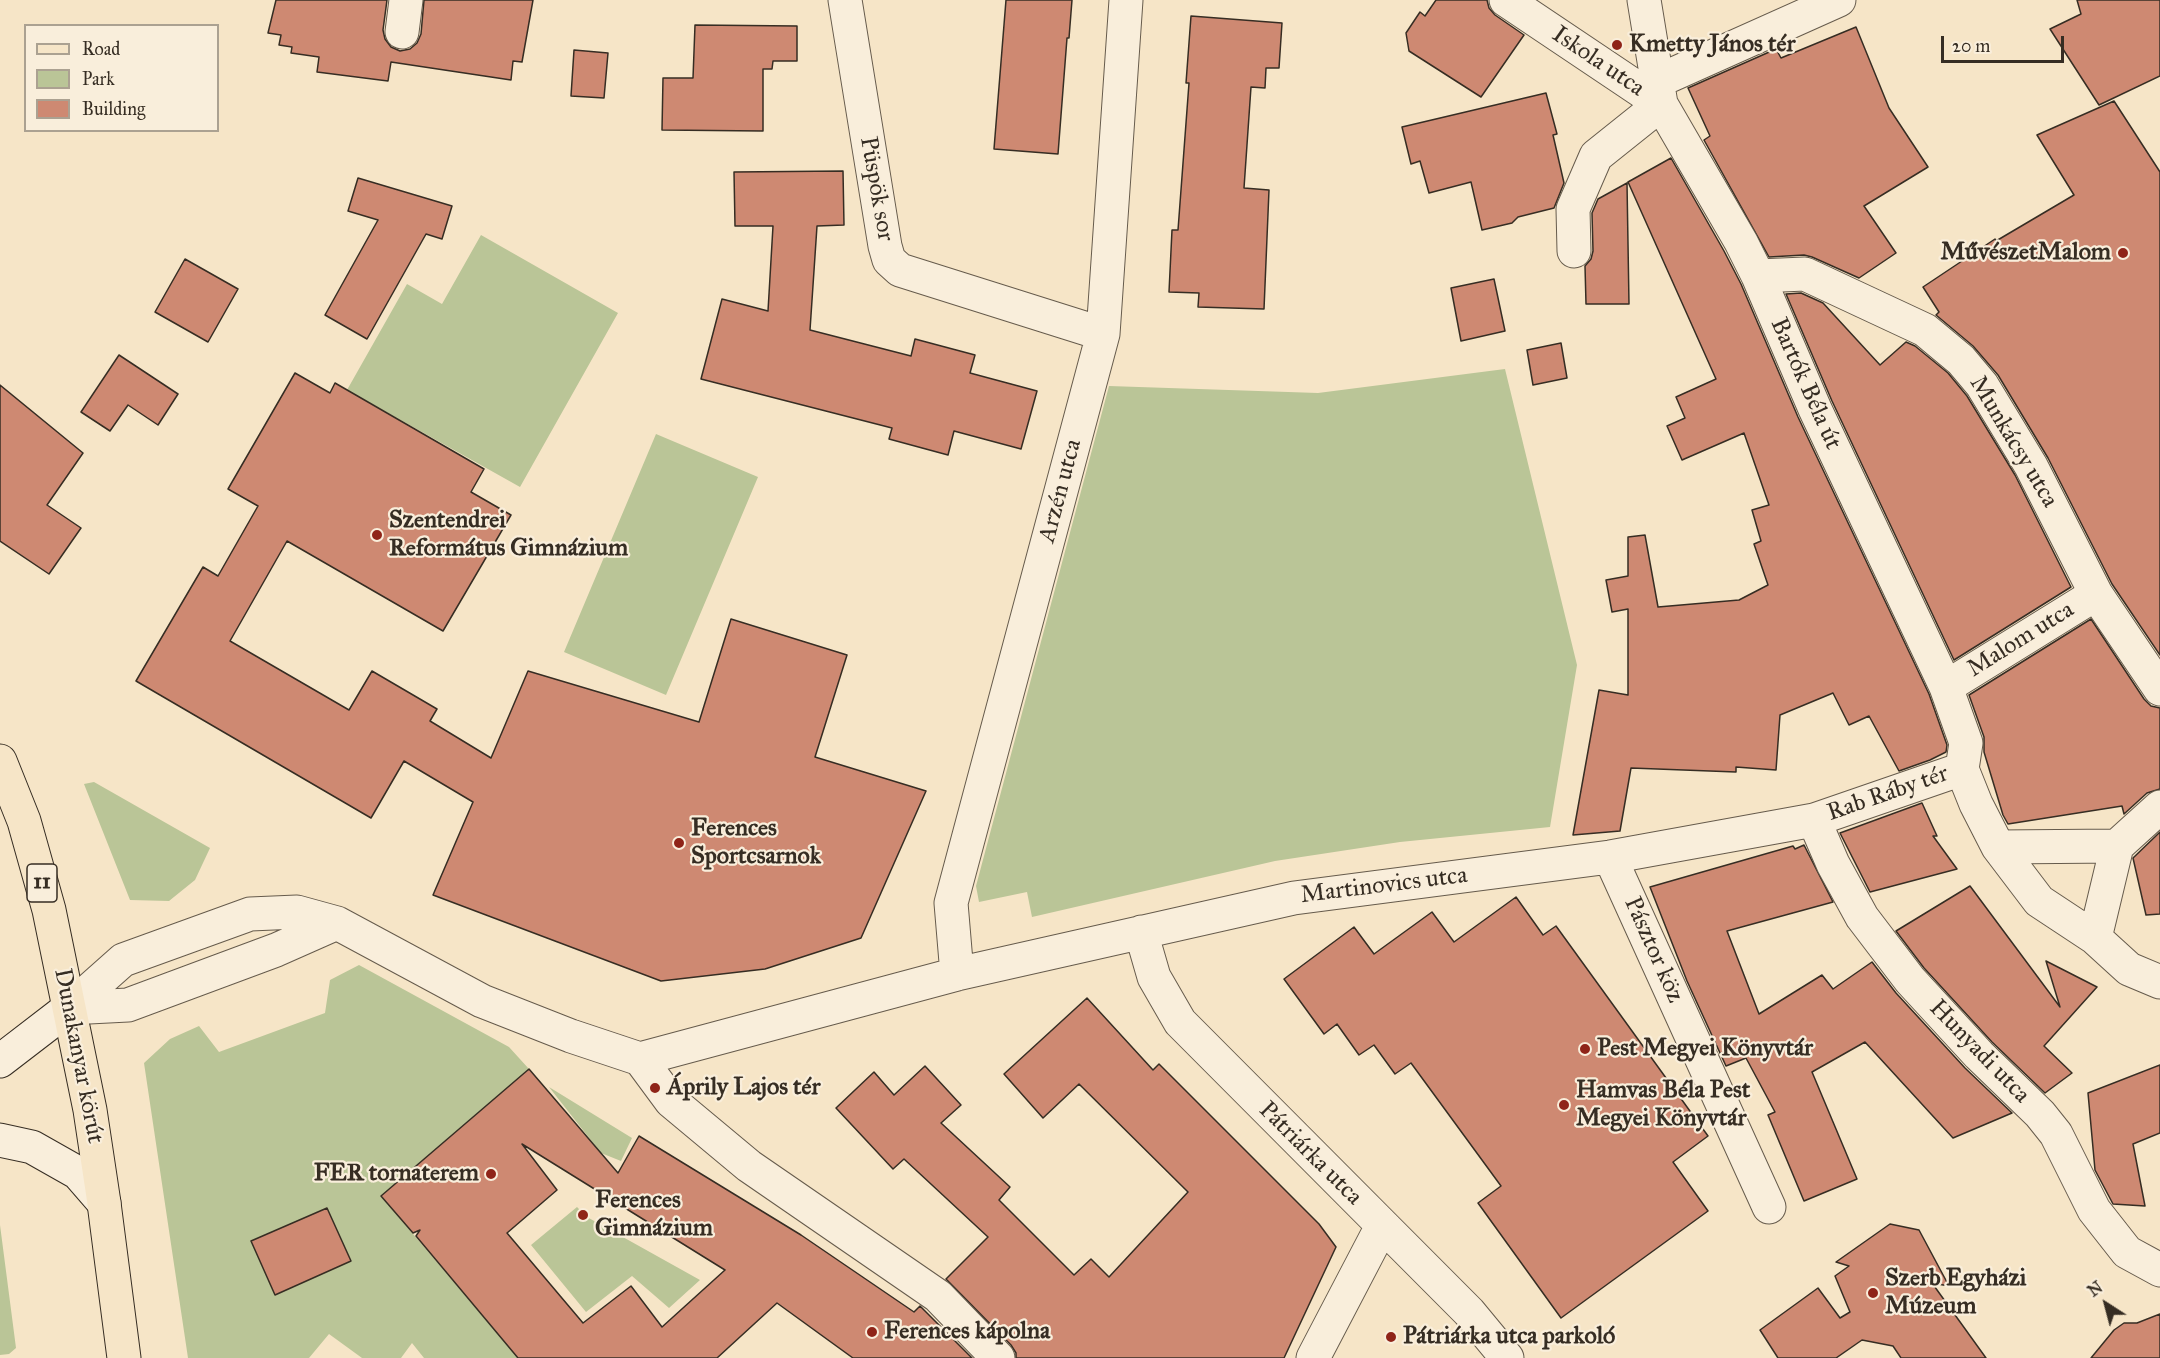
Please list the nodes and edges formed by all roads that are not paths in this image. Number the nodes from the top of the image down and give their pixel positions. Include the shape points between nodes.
1 (844, 0) edge
2 (1126, 0) edge
3 (1506, 0) edge
4 (1644, 0) edge
5 (1839, 0) edge
6 (1660, 93) junction
7 (1574, 250) dead end
8 (1758, 276) junction
9 (1103, 334) junction
10 (2096, 594) junction
11 (1946, 687) junction
12 (2160, 689) edge
13 (0, 761) edge
14 (1962, 769) junction
15 (2160, 807) edge
16 (1815, 819) junction
17 (2117, 846) junction
18 (1998, 848) junction
19 (1610, 857) junction
20 (342, 926) junction
21 (1141, 932) junction
22 (2095, 938) junction
23 (957, 974) junction
24 (2160, 982) edge
25 (69, 1008) junction
26 (640, 1059) junction
27 (0, 1061) edge
28 (0, 1140) edge
29 (104, 1203) junction
30 (1769, 1207) dead end
31 (1382, 1226) junction
32 (2160, 1270) edge
33 (124, 1358) edge
34 (998, 1358) edge
35 (1313, 1358) edge
36 (1507, 1358) edge

1 - 9 street, Püspök sor via 889,260 900,270
2 - 9 street, Arzén utca
3 - 6 street, Iskola utca
4 - 6 street, Bartók Béla út
5 - 6 street
6 - 7 street via 1596,156 1573,209
6 - 8 street, Bartók Béla út
8 - 10 street, Munkácsy utca via 1804,274 1925,330 1961,360 1982,385 2031,466
8 - 11 street, Bartók Béla út via 1815,409
9 - 23 street, Arzén utca via 951,903
10 - 11 street, Malom utca
10 - 12 street, Munkácsy utca
11 - 14 street, Bartók Béla út via 1966,743
13 - 25 main road, Dunakanyar körút / 11 via 24,820 50,910
14 - 16 street, Rab Ráby tér
14 - 18 street
15 - 17 street
16 - 19 street, Martinovics utca
16 - 32 street, Hunyadi utca via 1833,864 1862,917 1910,980 2056,1134 2094,1210 2127,1252
17 - 18 street
17 - 22 street
18 - 22 street via 2040,901
19 - 21 street, Martinovics utca via 1294,898
19 - 30 street, Pásztor köz
20 - 25 street via 128,1005
20 - 25 street via 297,912 250,914 123,960
20 - 26 street via 482,1001
21 - 23 street, Martinovics utca
21 - 31 street, Pátriárka utca via 1154,977 1180,1022
22 - 24 street via 2129,969
23 - 26 street
25 - 27 street
25 - 29 main road, Dunakanyar körút / 11
26 - 34 street via 671,1101 749,1166 938,1296
28 - 29 street via 32,1147 78,1173
29 - 33 main road, Dunakanyar körút / 11
31 - 35 street
31 - 36 street, Pátriárka utca via 1469,1312

